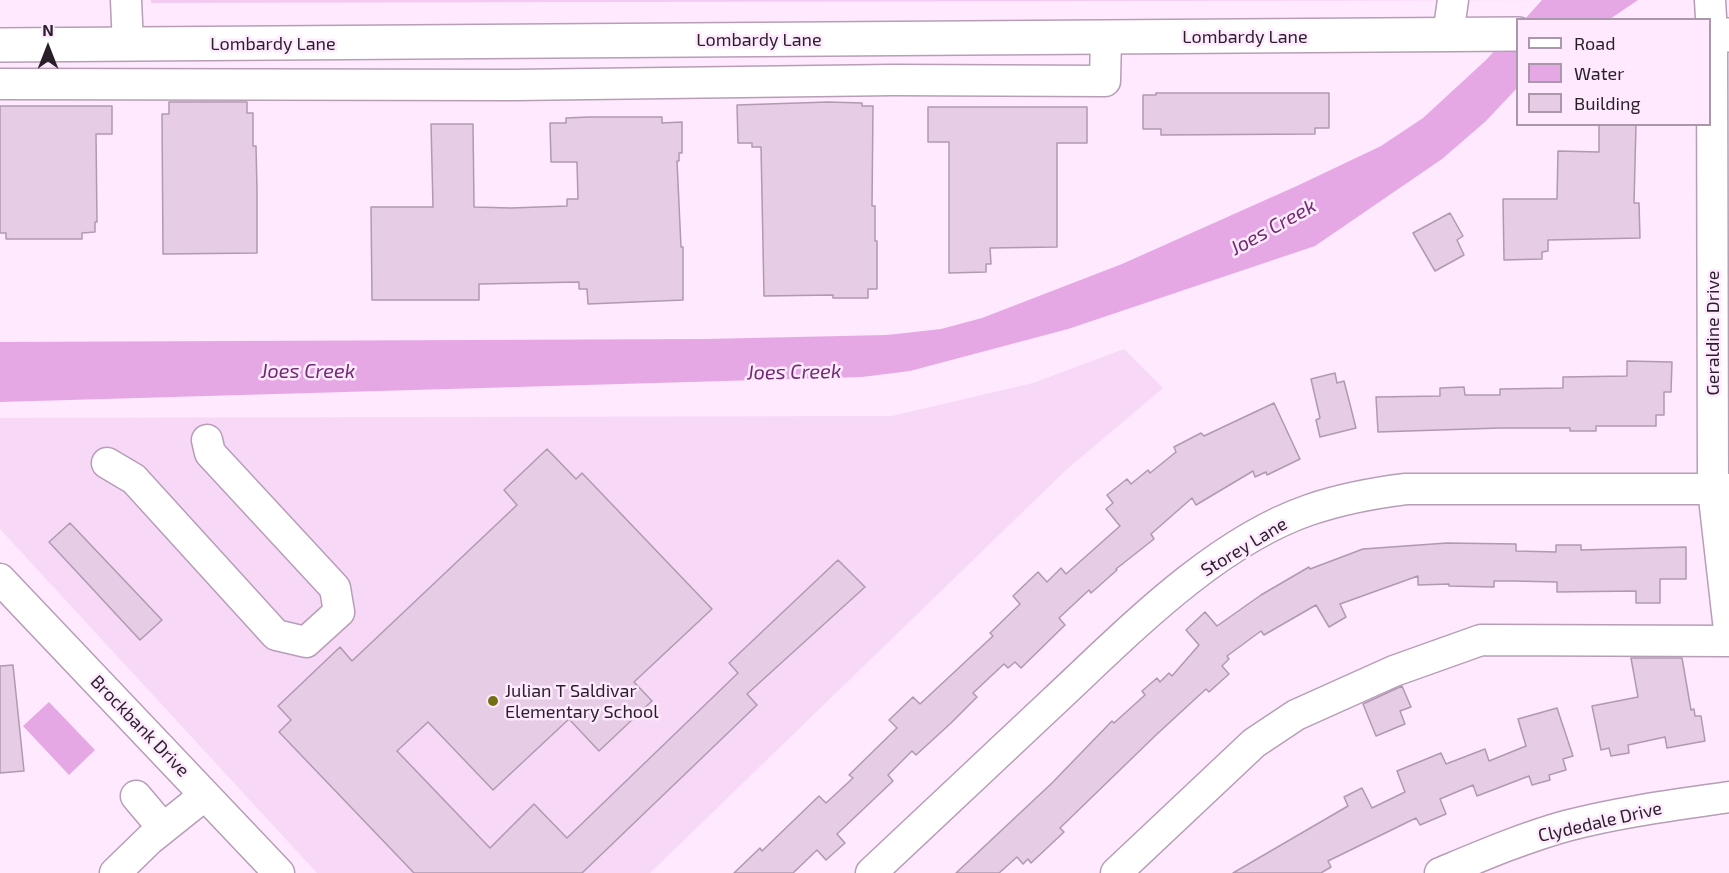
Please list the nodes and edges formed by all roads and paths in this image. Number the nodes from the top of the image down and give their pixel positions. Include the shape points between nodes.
1 (126, 0) edge
2 (1453, 0) edge
3 (1710, 0) edge
4 (1516, 34) edge
5 (1456, 35) junction
6 (1717, 35) edge
7 (1106, 38) junction
8 (891, 39) junction
9 (720, 41) junction
10 (354, 44) junction
11 (0, 45) edge
12 (128, 45) junction
13 (893, 80) junction
14 (719, 83) junction
15 (0, 84) edge
16 (351, 84) junction
17 (207, 440) dead end
18 (107, 463) dead end
19 (1721, 489) edge
20 (0, 579) edge
21 (1729, 630) edge
22 (1729, 641) edge
23 (205, 795) junction
24 (136, 796) dead end
25 (1729, 797) edge
26 (163, 828) junction
27 (115, 873) edge
28 (279, 873) edge
29 (871, 873) edge
30 (1116, 873) edge
31 (1440, 873) edge

1 - 12 street
2 - 5 street
3 - 6 street, Geraldine Drive
4 - 5 main road, Lombardy Lane
5 - 7 main road, Lombardy Lane
6 - 19 street, Geraldine Drive
7 - 8 main road, Lombardy Lane
7 - 13 street via 1105,81
8 - 9 main road, Lombardy Lane
8 - 13 street
9 - 10 main road, Lombardy Lane
9 - 14 street
10 - 12 main road, Lombardy Lane
10 - 16 street
11 - 12 main road, Lombardy Lane
13 - 14 street
14 - 16 street
15 - 16 street
17 - 18 street via 210,453 334,588 339,612 306,642 276,635 134,479
19 - 21 street, Geraldine Drive
19 - 29 street, Storey Lane via 1406,489 1370,493 1308,510 1227,552 1157,607
20 - 23 street, Brockbank Drive
22 - 30 street via 1481,640 1394,671 1296,715 1254,743
23 - 26 street
23 - 28 street, Brockbank Drive
24 - 26 street
25 - 31 street, Clydedale Drive via 1565,826
26 - 27 street

